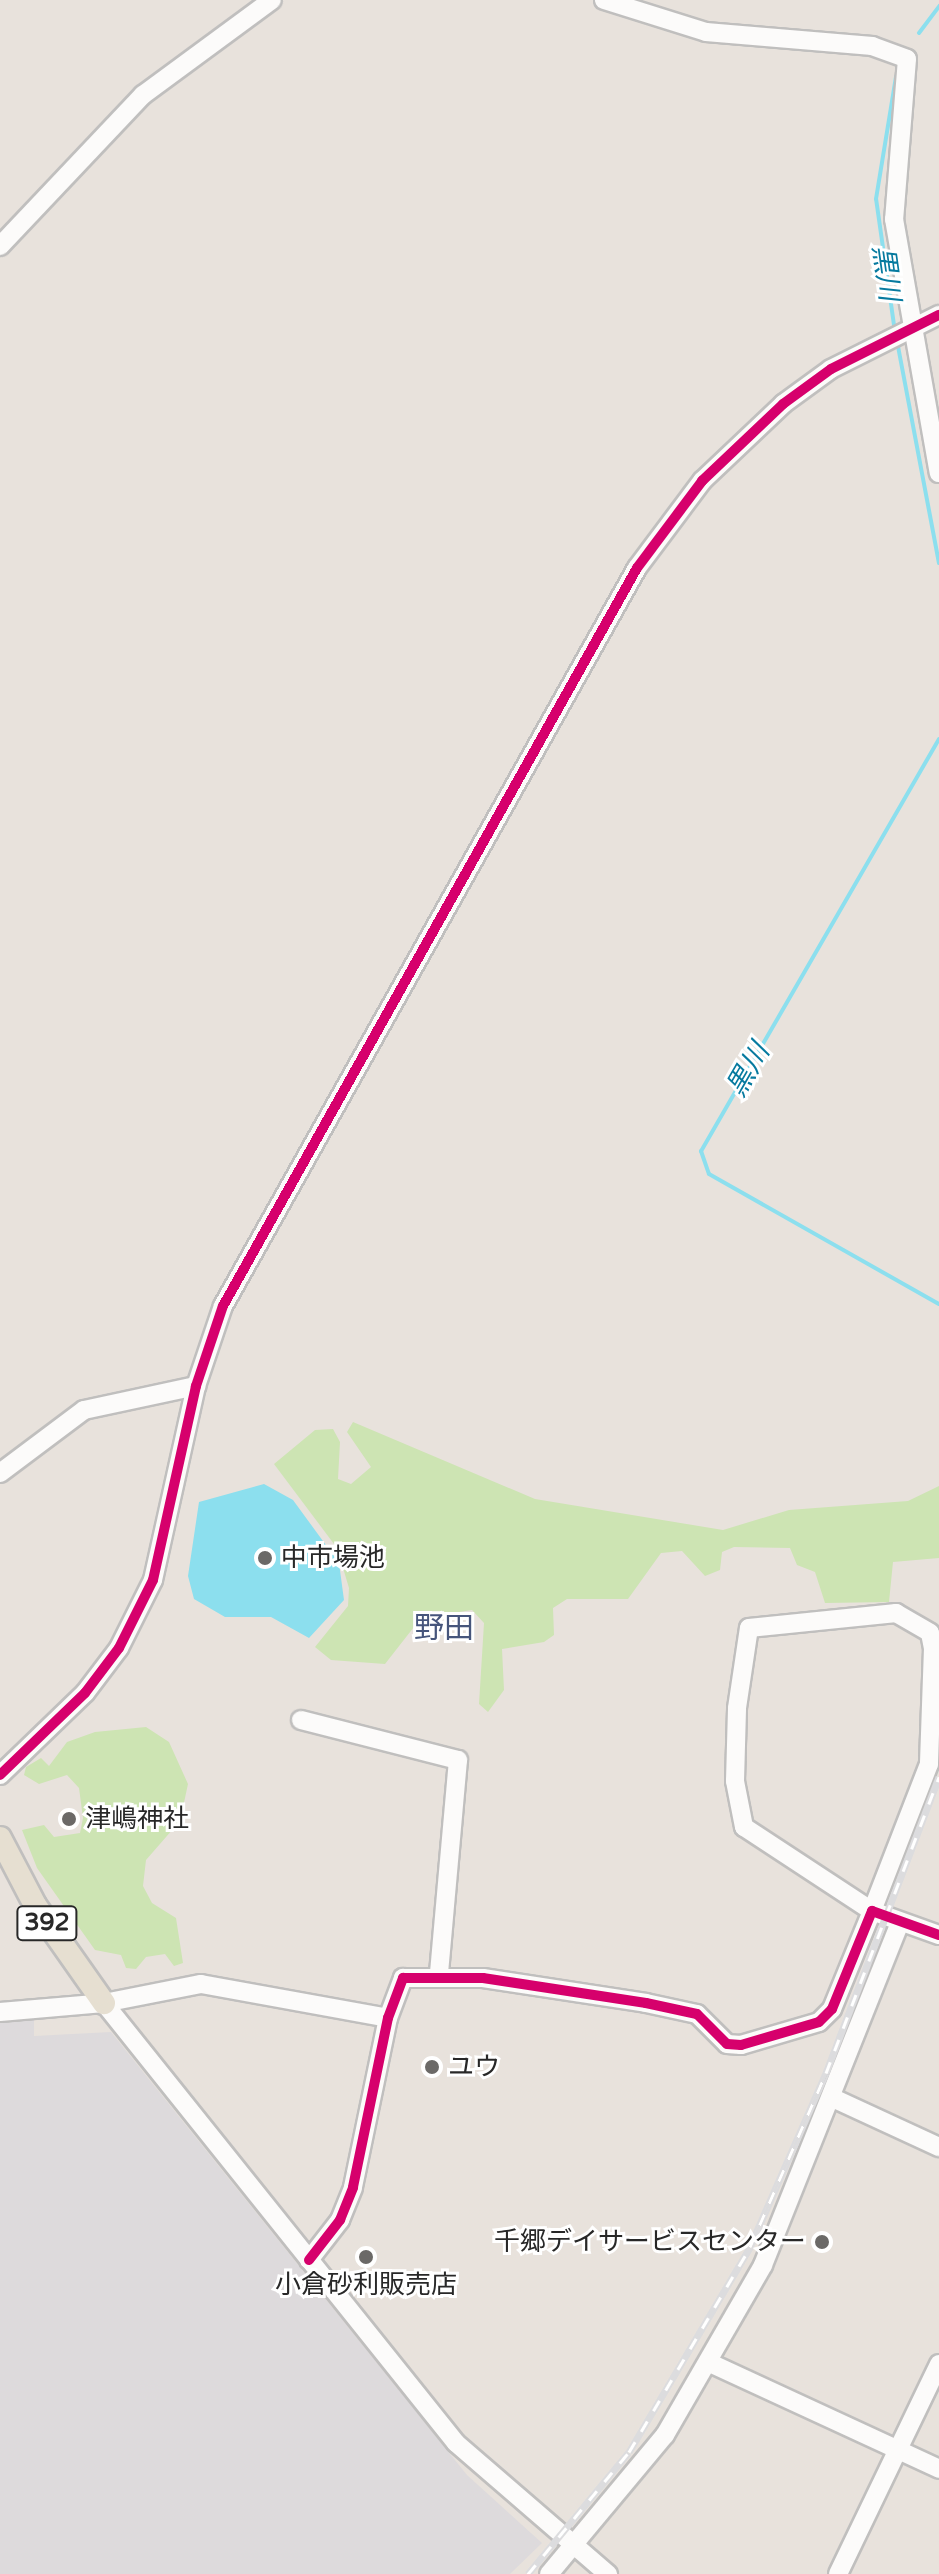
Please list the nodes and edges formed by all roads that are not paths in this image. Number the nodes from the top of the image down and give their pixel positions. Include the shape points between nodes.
1 (272, 0) edge
2 (604, 0) edge
3 (0, 246) edge
4 (939, 315) edge
5 (909, 328) junction
6 (939, 473) edge
7 (196, 1386) junction
8 (0, 1473) edge
9 (301, 1720) dead end
10 (0, 1775) edge
11 (0, 1838) edge
12 (872, 1911) junction
13 (900, 1922) junction
14 (939, 1935) edge
15 (439, 1973) junction
16 (104, 2003) junction
17 (0, 2012) edge
18 (388, 2018) junction
19 (835, 2099) junction
20 (939, 2147) edge
21 (309, 2260) junction
22 (710, 2363) junction
23 (939, 2364) edge
24 (897, 2452) junction
25 (939, 2469) edge
26 (575, 2546) junction
27 (549, 2574) edge
28 (608, 2574) edge
29 (838, 2574) edge

1 - 3 street via 143,95
2 - 5 street via 706,32 900,52 911,76 896,154 894,219
4 - 5 street
5 - 6 street
5 - 7 street via 783,404 668,520 521,767 246,1260
7 - 8 street via 84,1410
7 - 10 street via 153,1580 140,1607 85,1693
9 - 15 street via 458,1760
11 - 16 main road, 392 via 35,1905
12 - 12 street via 929,1764 930,1633 896,1613 749,1628 736,1752 744,1827
12 - 13 street
12 - 15 street via 832,2009 819,2022 741,2045 727,2044 697,2014
13 - 14 street
13 - 19 street
15 - 18 street via 403,1978
16 - 17 street
16 - 18 street via 201,1984
16 - 21 street
18 - 21 street via 360,2165 340,2220
19 - 20 street
19 - 22 street via 763,2265
21 - 26 street via 456,2443
22 - 24 street
22 - 26 street via 665,2435
23 - 24 street
24 - 25 street
24 - 29 street
26 - 27 street
26 - 28 street

